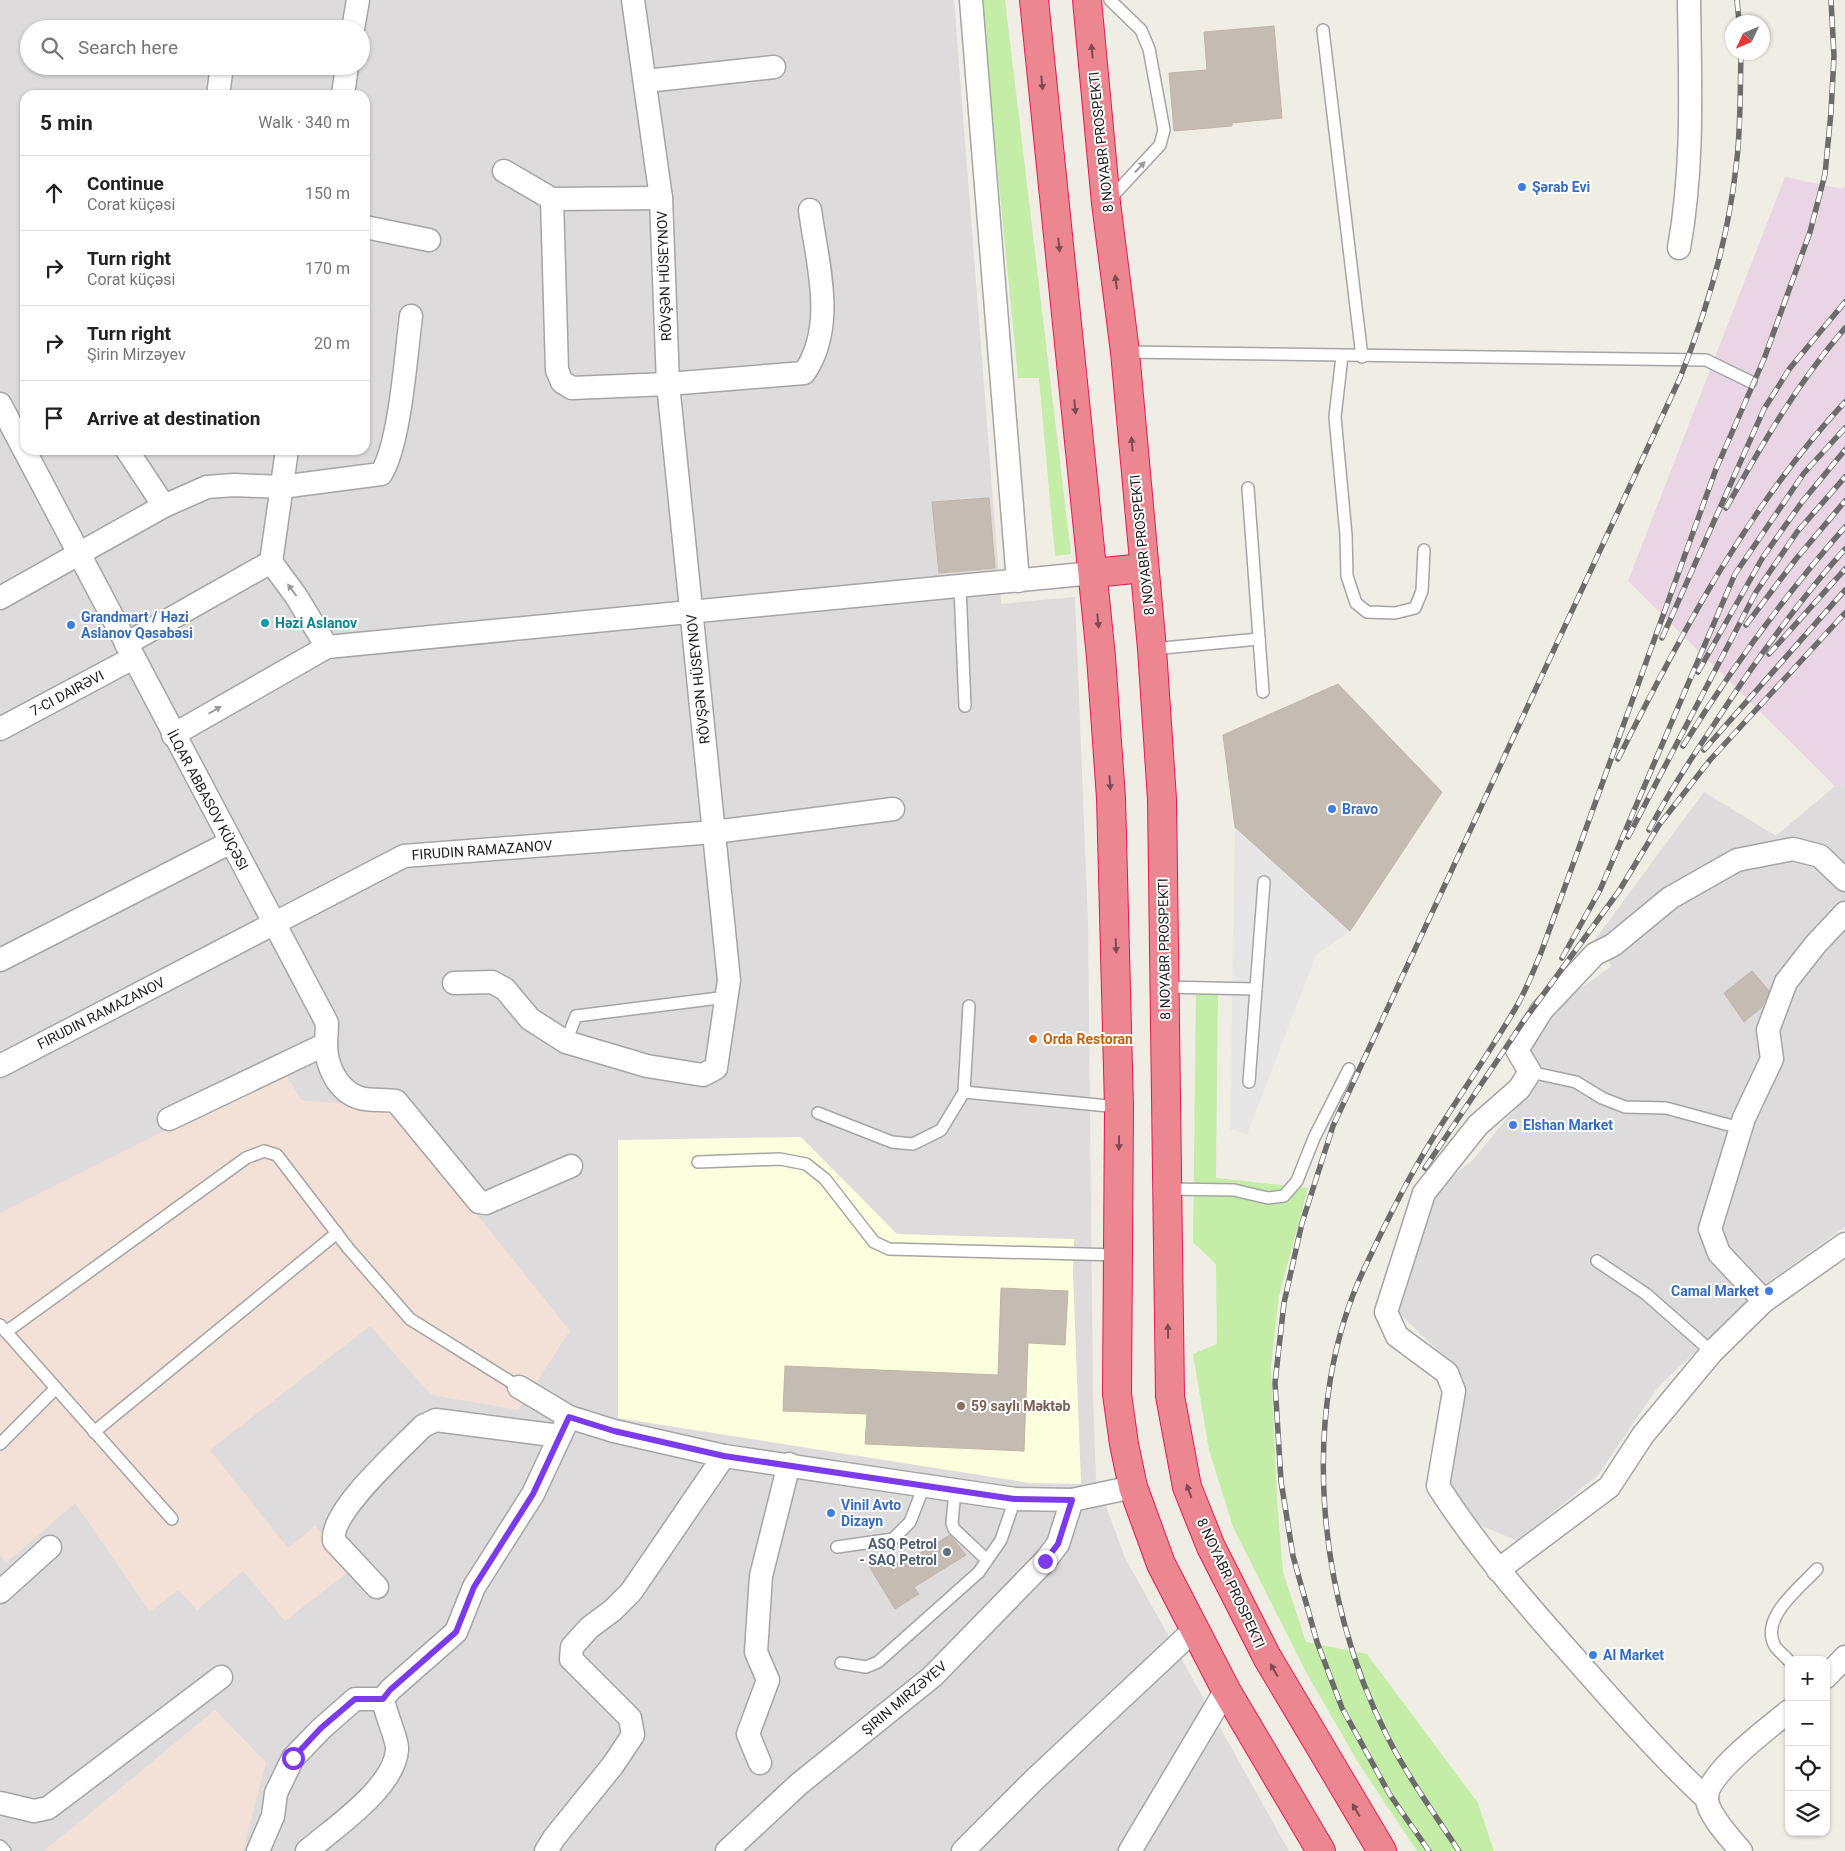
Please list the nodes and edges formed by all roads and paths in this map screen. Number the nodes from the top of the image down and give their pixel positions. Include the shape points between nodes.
1 (358, 0) edge
2 (633, 0) edge
3 (971, 0) edge
4 (1034, 0) edge
5 (1087, 0) edge
6 (1110, 0) edge
7 (1689, 0) edge
8 (355, 20) edge
9 (1322, 30) dead end
10 (774, 67) dead end
11 (221, 75) edge
12 (346, 75) edge
13 (646, 80) junction
14 (219, 90) edge
15 (344, 90) edge
16 (504, 171) dead end
17 (552, 198) junction
18 (661, 198) junction
19 (1106, 203) junction
20 (810, 210) dead end
21 (370, 228) edge
22 (429, 240) dead end
23 (1679, 248) dead end
24 (411, 316) dead end
25 (1124, 352) junction
26 (1342, 356) junction
27 (1362, 357) junction
28 (1751, 382) dead end
29 (668, 384) junction
30 (0, 404) edge
31 (20, 442) edge
32 (27, 455) edge
33 (130, 455) edge
34 (286, 455) edge
35 (281, 487) junction
36 (1248, 488) dead end
37 (164, 506) junction
38 (1424, 550) dead end
39 (78, 553) junction
40 (271, 562) junction
41 (1144, 568) junction
42 (1092, 573) junction
43 (1018, 581) junction
44 (960, 587) junction
45 (0, 598) edge
46 (690, 612) junction
47 (1259, 639) junction
48 (327, 647) junction
49 (1152, 649) junction
50 (130, 651) junction
51 (1262, 692) dead end
52 (964, 706) dead end
53 (0, 729) edge
54 (173, 735) junction
55 (893, 809) dead end
56 (714, 832) junction
57 (230, 842) junction
58 (1845, 880) edge
59 (1264, 882) dead end
60 (1845, 913) edge
61 (275, 923) junction
62 (0, 960) edge
63 (454, 983) dead end
64 (1164, 987) junction
65 (1256, 988) junction
66 (727, 997) junction
67 (969, 1006) dead end
68 (566, 1042) junction
69 (326, 1044) junction
70 (0, 1066) edge
71 (1348, 1069) dead end
72 (1530, 1072) junction
73 (1249, 1082) dead end
74 (964, 1092) junction
75 (1119, 1107) junction
76 (818, 1113) dead end
77 (169, 1119) dead end
78 (1740, 1128) junction
79 (698, 1162) dead end
80 (571, 1166) dead end
81 (1167, 1189) junction
82 (337, 1233) junction
83 (1845, 1244) edge
84 (1118, 1255) junction
85 (1597, 1261) dead end
86 (1764, 1301) junction
87 (3, 1329) edge
88 (1712, 1352) junction
89 (519, 1387) joint
90 (56, 1388) junction
91 (565, 1427) junction
92 (94, 1432) junction
93 (0, 1444) edge
94 (724, 1456) junction
95 (789, 1464) junction
96 (924, 1486) junction
97 (1133, 1487) junction
98 (955, 1490) junction
99 (1014, 1499) junction
100 (1072, 1500) junction
101 (172, 1519) dead end
102 (50, 1547) dead end
103 (837, 1547) dead end
104 (987, 1560) junction
105 (1817, 1569) dead end
106 (1498, 1570) junction
107 (377, 1587) dead end
108 (0, 1592) edge
109 (1194, 1630) junction
110 (1785, 1656) edge
111 (1845, 1657) edge
112 (840, 1663) dead end
113 (1830, 1673) edge
114 (222, 1677) dead end
115 (1226, 1690) junction
116 (383, 1699) junction
117 (1785, 1714) edge
118 (760, 1763) dead end
119 (1707, 1800) junction
120 (0, 1803) edge
121 (0, 1846) edge
122 (5, 1851) edge
123 (258, 1851) edge
124 (307, 1851) edge
125 (546, 1851) edge
126 (727, 1851) edge
127 (963, 1851) edge
128 (1130, 1851) edge
129 (1322, 1851) edge
130 (1382, 1851) edge
131 (1741, 1851) edge

1 - 8 street
2 - 13 street, RÖVŞƏN HÜSEYNOV
3 - 43 street
4 -> 42 highway
19 -> 5 highway, 8 NOYABR PROSPEKTI
19 -> 6 lane via 1160,145 1164,130 1150,49 1140,30
7 - 23 street via 1690,156
9 - 27 lane
10 - 13 street
11 - 14 street
12 - 15 street
13 - 18 street, RÖVŞƏN HÜSEYNOV
16 - 17 street
17 - 18 street
17 - 29 street via 557,370 562,382 572,388
18 - 29 street, RÖVŞƏN HÜSEYNOV
25 -> 19 highway, 8 NOYABR PROSPEKTI
20 - 29 street via 824,311 814,359 804,373
21 - 22 street
24 - 35 street via 396,423 387,465 381,474
25 - 26 lane
41 -> 25 highway, 8 NOYABR PROSPEKTI
26 - 27 lane
26 - 38 lane via 1335,417 1347,576 1356,603 1366,612 1395,613 1415,608 1422,591
27 - 28 lane via 1706,360
29 - 46 street, RÖVŞƏN HÜSEYNOV
30 - 31 street, İLQAR ABBASOV KÜÇƏSI
32 - 39 street, İLQAR ABBASOV KÜÇƏSI
33 - 37 street
34 - 35 street
35 - 37 street via 207,487
35 - 40 street
36 - 47 lane
37 - 39 street
39 - 45 street
39 - 50 street, İLQAR ABBASOV KÜÇƏSI
48 -> 40 street
40 - 50 street, 7-CI DAIRƏVI
41 - 42 highway
41 - 49 highway, 8 NOYABR PROSPEKTI
42 - 43 street
42 -> 75 highway via 1111,798
43 - 44 street
44 - 46 street
44 - 52 lane
46 - 48 street
46 - 56 street, RÖVŞƏN HÜSEYNOV
47 - 49 lane
47 - 51 lane
54 -> 48 street
49 - 64 highway, 8 NOYABR PROSPEKTI via 1162,799
50 - 53 street, 7-CI DAIRƏVI
50 - 54 street, İLQAR ABBASOV KÜÇƏSI
54 - 57 street, İLQAR ABBASOV KÜÇƏSI
55 - 56 street, FIRUDIN RAMAZANOV
56 - 61 street, FIRUDIN RAMAZANOV via 404,856
56 - 66 street, RÖVŞƏN HÜSEYNOV via 729,980
57 - 61 street, İLQAR ABBASOV KÜÇƏSI
57 - 62 street
58 - 72 street via 1820,856 1793,850 1738,860 1670,898 1613,946 1596,954 1542,1010 1517,1050
59 - 65 lane
60 - 78 street via 1786,982 1768,1030 1772,1059
61 - 69 street, İLQAR ABBASOV KÜÇƏSI via 327,1024
61 - 70 street, FIRUDIN RAMAZANOV
63 - 68 street, RÖVŞƏN HÜSEYNOV via 492,982 505,989 530,1019
64 - 65 lane
64 - 81 highway, 8 NOYABR PROSPEKTI
65 - 73 lane
66 - 68 lane via 576,1016
66 - 68 street, RÖVŞƏN HÜSEYNOV via 716,1068 703,1075 647,1066
67 - 74 lane
69 - 77 street
69 - 80 street, İLQAR ABBASOV KÜÇƏSI via 326,1056 334,1076 347,1091 360,1098 396,1101 480,1202 486,1203
71 - 81 lane via 1297,1181 1284,1196 1268,1198 1218,1189
72 - 78 lane via 1576,1082 1602,1098 1625,1106 1666,1108
72 - 106 street via 1519,1089 1478,1125 1424,1193 1386,1312 1397,1336 1447,1372 1454,1391 1438,1486 1462,1524
74 - 75 lane
74 - 76 lane via 941,1130 913,1144 892,1142
75 -> 84 highway
78 - 86 street via 1710,1229 1719,1253
79 - 84 lane via 780,1159 806,1164 825,1179 874,1242 889,1249
130 -> 81 highway, 8 NOYABR PROSPEKTI via 1266,1657 1211,1547 1187,1487 1170,1396
82 - 87 lane via 277,1155 264,1151 246,1158
82 - 89 lane via 410,1319
82 - 92 lane
83 - 86 street
84 - 97 highway via 1118,1394
85 - 88 lane via 1646,1294
86 - 88 street
87 - 90 lane
88 - 106 street via 1643,1435 1609,1486
89 - 91 street
90 - 92 lane
90 - 93 lane
91 - 94 street via 614,1431
91 - 107 street via 436,1420 423,1426 346,1506 333,1532 334,1541
91 - 116 street via 533,1494 474,1587 456,1632
92 - 101 lane
94 - 95 street
94 - 125 street via 631,1592 588,1628 572,1647 571,1659 630,1718 633,1735 614,1765
95 - 96 street
95 - 118 street via 761,1576 756,1652 768,1680 748,1734
96 - 98 street
96 - 103 lane via 910,1522 893,1539
97 - 100 street
97 - 109 highway via 1161,1564
98 - 99 street
98 - 104 lane via 954,1529
99 - 100 street
99 - 104 lane via 1001,1540
100 - 126 street, ŞIRIN MIRZƏYEV via 1058,1544 1045,1561 934,1676 799,1784
102 - 108 street
104 - 112 lane via 979,1572 878,1662 866,1667
105 - 110 lane via 1779,1611 1771,1626 1775,1646
106 - 119 street via 1663,1757
109 - 115 highway
109 - 127 street
111 - 113 street
114 - 120 street via 48,1808 34,1811
115 - 128 street
115 - 129 highway
116 - 123 street via 355,1699 293,1758 276,1794 273,1816
116 - 124 street via 384,1712 398,1748 393,1768 368,1799
117 - 119 street via 1730,1761 1712,1781
119 - 131 street
121 - 122 lane

